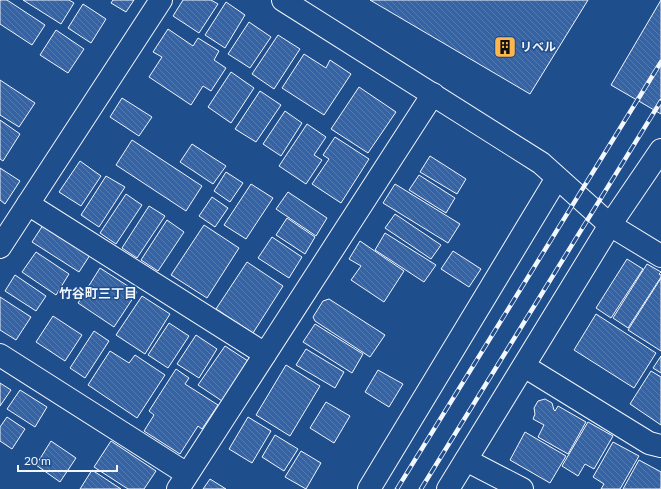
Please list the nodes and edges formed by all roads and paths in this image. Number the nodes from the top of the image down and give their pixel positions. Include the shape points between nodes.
1 (161, 0) edge
2 (283, 0) edge
3 (433, 94) junction
4 (661, 150) edge
5 (557, 178) junction
6 (28, 204) junction
7 (610, 225) junction
8 (0, 247) edge
9 (661, 256) edge
10 (265, 354) junction
11 (0, 355) edge
12 (524, 366) junction
13 (661, 446) edge
14 (466, 460) junction
15 (182, 482) edge
16 (369, 489) edge
17 (448, 489) edge
18 (522, 489) edge

1 - 6 street
2 - 3 street
3 - 5 street via 541,164
3 - 10 street
4 - 7 street
5 - 7 street
5 - 16 street
6 - 8 street
6 - 10 street
7 - 9 street
7 - 12 street
10 - 15 street
11 - 15 street
12 - 13 street via 649,443
12 - 14 street
14 - 17 street
14 - 18 street

